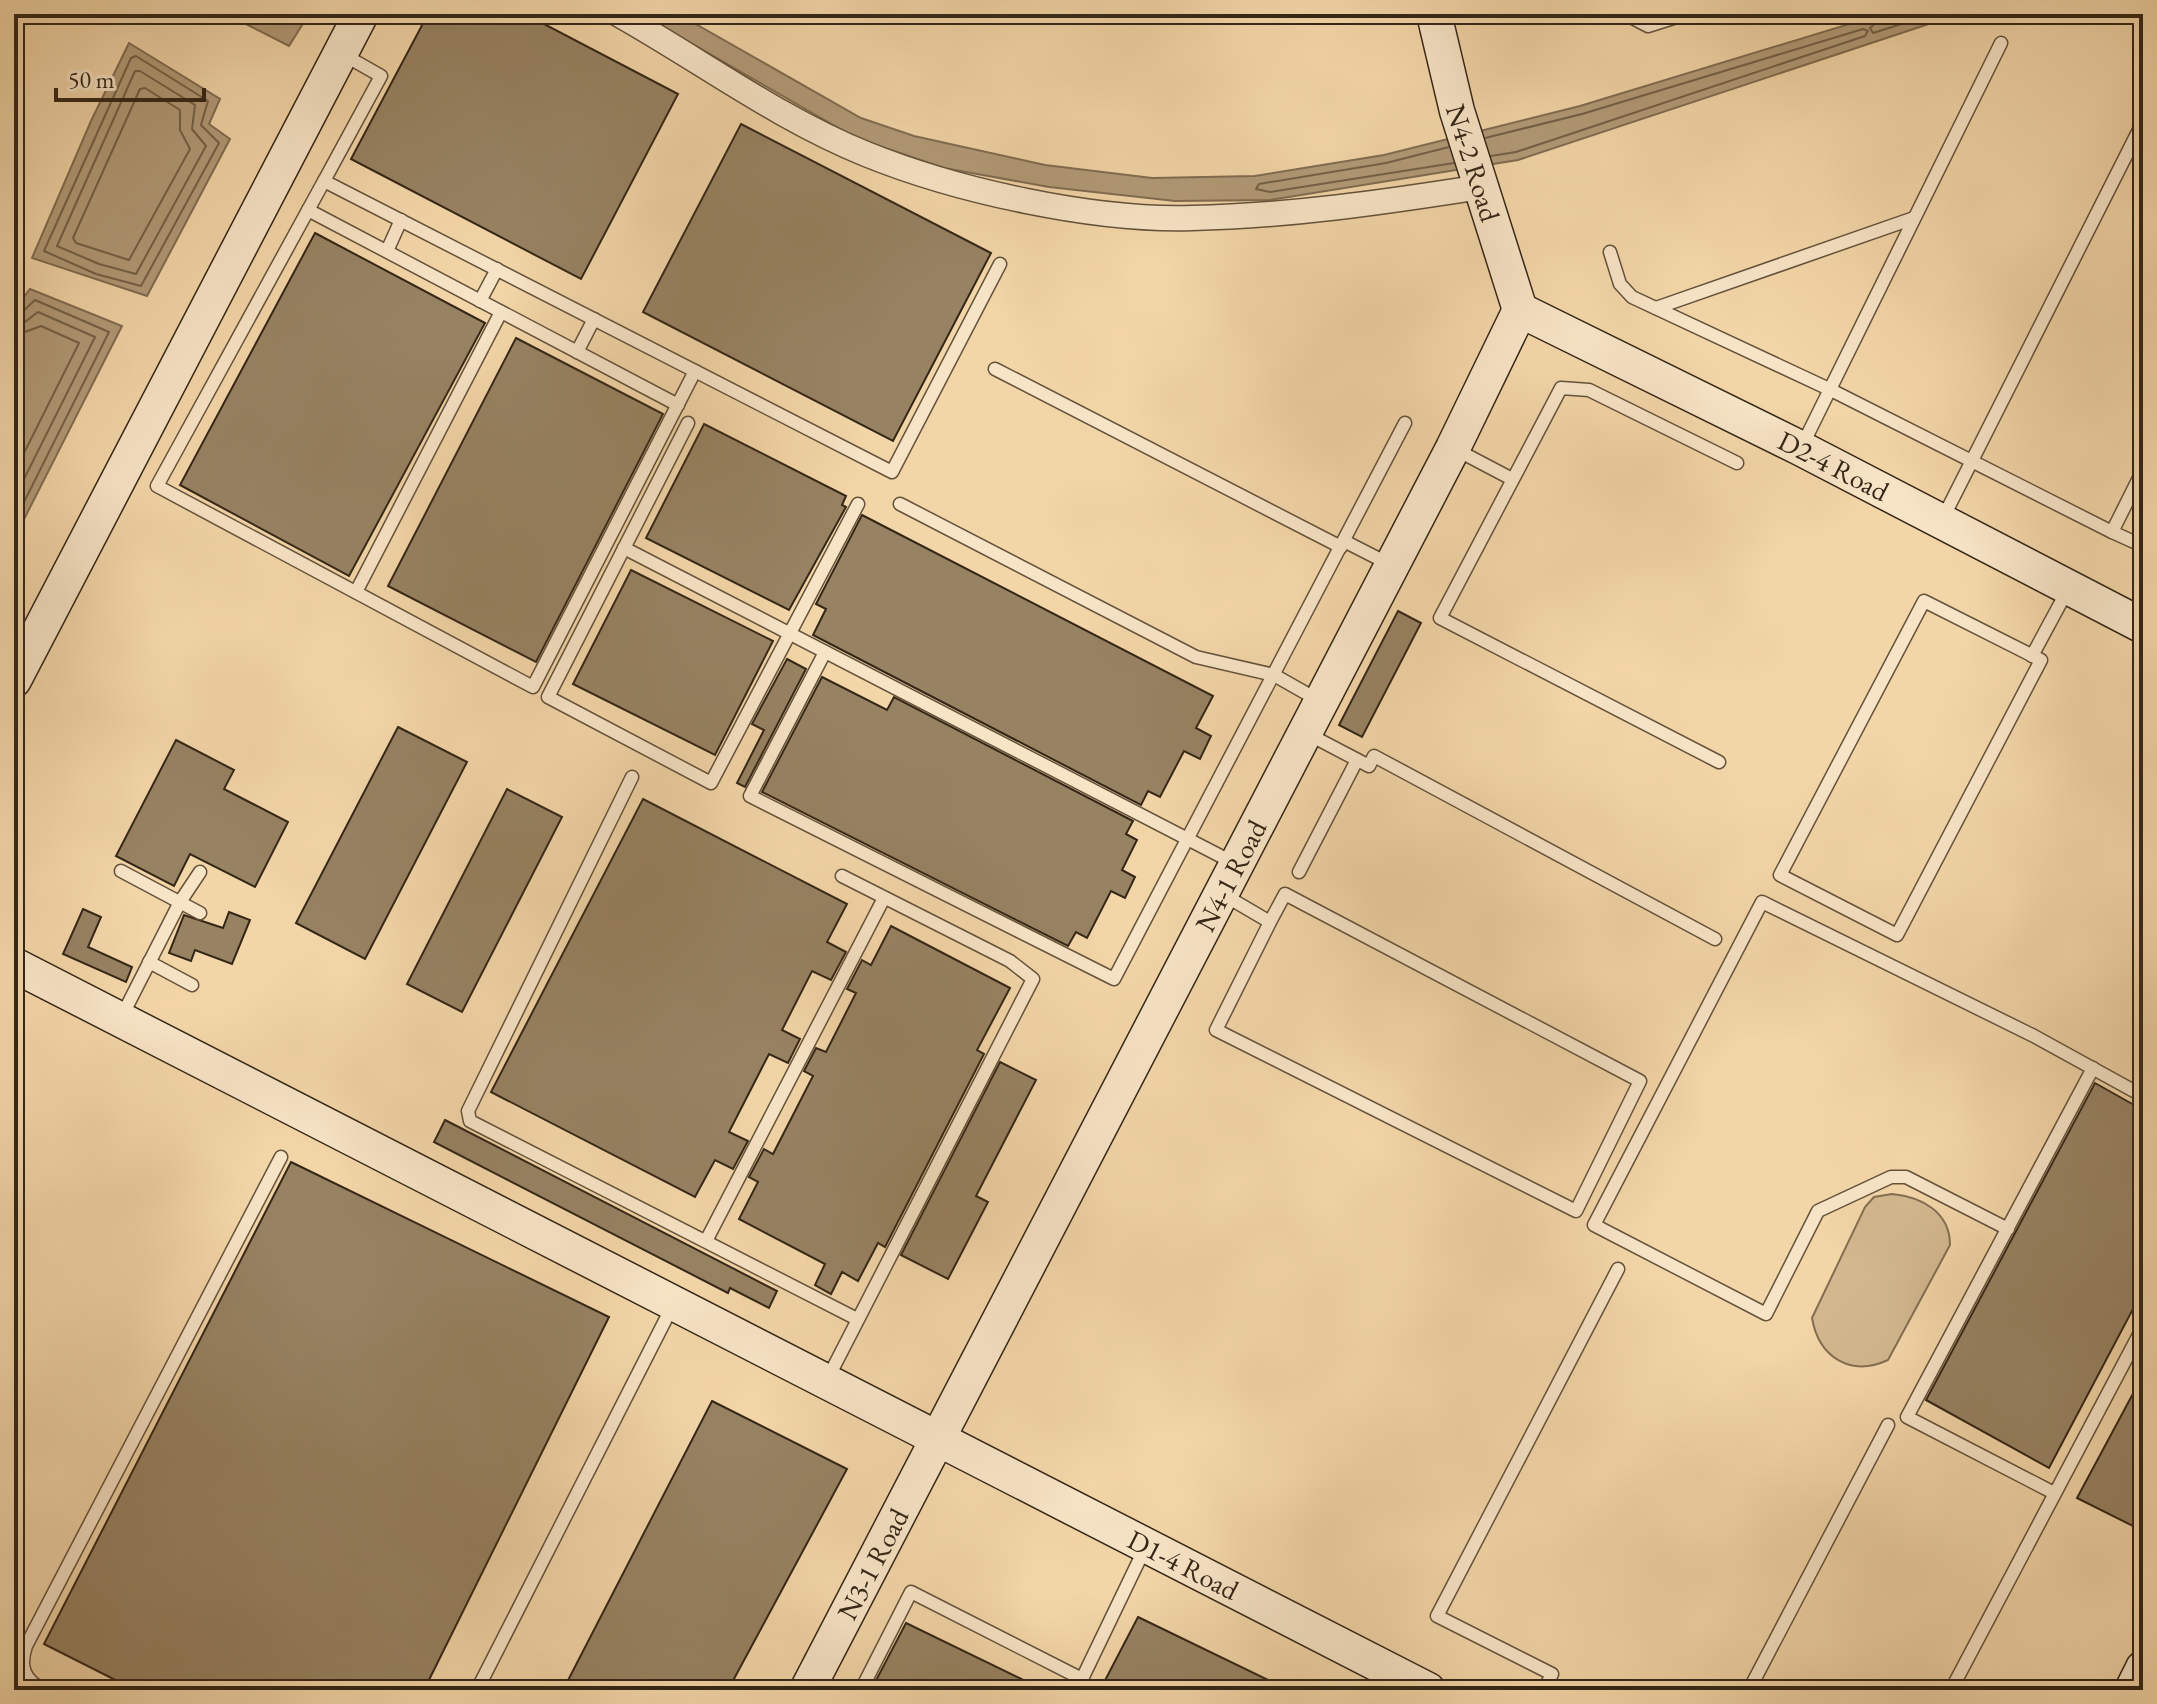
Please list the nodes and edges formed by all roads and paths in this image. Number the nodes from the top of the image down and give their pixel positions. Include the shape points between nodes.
1 (361, 14) edge
2 (618, 14) edge
3 (1434, 14) edge
4 (1625, 14) edge
5 (1686, 14) edge
6 (2001, 43) dead end
7 (341, 54) junction
8 (2143, 122) edge
9 (324, 181) junction
10 (1481, 187) junction
11 (308, 210) junction
12 (1914, 218) junction
13 (401, 220) junction
14 (387, 251) junction
15 (1610, 252) dead end
16 (1000, 264) dead end
17 (497, 269) junction
18 (480, 301) junction
19 (1656, 308) junction
20 (1520, 310) junction
21 (501, 312) junction
22 (594, 319) junction
23 (577, 352) junction
24 (995, 369) dead end
25 (695, 371) junction
26 (1829, 389) junction
27 (678, 405) junction
28 (688, 423) dead end
29 (1405, 423) dead end
30 (1453, 448) junction
31 (1800, 448) junction
32 (1972, 460) junction
33 (1737, 463) dead end
34 (2143, 470) edge
35 (1512, 479) junction
36 (858, 504) dead end
37 (900, 504) dead end
38 (1940, 523) junction
39 (2112, 532) junction
40 (1342, 544) junction
41 (2143, 546) edge
42 (624, 548) junction
43 (1392, 565) junction
44 (2068, 588) junction
45 (356, 592) junction
46 (2143, 626) edge
47 (790, 634) junction
48 (825, 652) junction
49 (2032, 656) junction
50 (1274, 675) junction
51 (14, 680) edge
52 (1321, 701) junction
53 (1305, 732) junction
54 (1357, 760) junction
55 (1719, 762) dead end
56 (632, 777) dead end
57 (1188, 839) junction
58 (121, 871) dead end
59 (200, 872) dead end
60 (1299, 872) dead end
61 (842, 876) dead end
62 (1229, 879) junction
63 (884, 898) junction
64 (180, 902) junction
65 (200, 913) dead end
66 (1270, 922) junction
67 (1715, 939) dead end
68 (149, 962) junction
69 (14, 965) edge
70 (192, 985) dead end
71 (120, 1019) junction
72 (2093, 1068) junction
73 (2143, 1096) edge
74 (281, 1157) dead end
75 (2008, 1229) junction
76 (706, 1241) junction
77 (1618, 1269) dead end
78 (675, 1302) junction
79 (857, 1319) junction
80 (2143, 1327) edge
81 (827, 1381) junction
82 (1888, 1425) dead end
83 (938, 1438) junction
84 (2054, 1493) junction
85 (1146, 1545) junction
86 (2143, 1668) edge
87 (44, 1690) edge
88 (477, 1690) edge
89 (807, 1690) edge
90 (861, 1690) edge
91 (1428, 1690) edge
92 (1544, 1690) edge
93 (1749, 1690) edge
94 (1951, 1690) edge
95 (2132, 1690) edge

1 - 7 main road
2 - 10 street via 788,115 865,154 954,183 1032,200 1189,219 1338,209
3 - 10 main road, N4-2 Road
4 - 5 lane via 1648,26
6 - 12 lane
7 - 9 lane via 381,76
7 - 51 main road
8 - 32 lane
9 - 11 lane
9 - 13 lane
10 - 20 main road, N4-2 Road
11 - 14 lane
11 - 45 lane via 157,486
12 - 19 lane
12 - 26 lane
13 - 14 lane
13 - 17 lane
14 - 18 lane
15 - 19 lane via 1624,290
16 - 25 lane via 892,472
17 - 18 lane
17 - 22 lane
18 - 21 lane
19 - 26 lane
20 - 30 main road, N4-1 Road
20 - 31 main road, D2-4 Road
21 - 23 lane
21 - 45 lane
22 - 23 lane
22 - 25 lane
23 - 27 lane
24 - 40 lane
25 - 27 lane
26 - 31 lane
26 - 32 lane
27 - 45 lane via 533,687
28 - 42 lane
29 - 40 lane
30 - 35 lane
30 - 43 main road, N4-1 Road
31 - 38 main road, D2-4 Road
32 - 38 lane
32 - 39 lane
33 - 35 lane via 1589,390 1570,386 1558,392
34 - 39 lane
35 - 55 lane via 1440,618
36 - 47 lane
37 - 50 lane via 1196,657
38 - 44 main road, D2-4 Road
39 - 41 lane
40 - 43 lane
40 - 50 lane
42 - 47 lane
42 - 47 lane via 548,697 711,783
43 - 52 main road, N4-1 Road
44 - 46 main road, D2-4 Road
44 - 49 lane
47 - 48 lane
48 - 57 lane
48 - 57 lane via 750,796 1114,979
49 - 49 lane via 2041,660 1897,935 1780,875 1924,601
50 - 52 lane
50 - 57 lane
52 - 53 main road, N4-1 Road
53 - 54 lane
53 - 62 main road, N4-1 Road
54 - 60 lane
54 - 67 lane via 1369,766 1374,756
56 - 76 lane via 468,1111 470,1121
57 - 62 lane
58 - 64 lane
59 - 64 lane
61 - 63 lane
62 - 66 lane
62 - 83 main road, N4-1 Road
63 - 76 lane
63 - 79 lane via 1010,961 1033,979
64 - 65 lane
64 - 68 lane
66 - 66 lane via 1216,1030 1576,1211 1640,1081 1285,894
68 - 70 lane
68 - 71 lane
69 - 71 main road, D1-4 Road
71 - 78 main road, D1-4 Road
72 - 73 lane
72 - 75 lane
72 - 75 lane via 1762,902 1594,1225 1766,1314 1818,1211 1891,1177 1906,1177
74 - 87 lane via 26,1646 24,1673
75 - 84 lane via 1907,1417
76 - 79 lane
77 - 92 lane via 1437,1616 1552,1674
78 - 81 main road, D1-4 Road
78 - 88 lane
79 - 81 lane
80 - 84 lane
81 - 83 main road, D1-4 Road
82 - 93 lane
83 - 85 main road, D1-4 Road
83 - 89 main road, N3-1 Road
84 - 94 lane
85 - 90 lane via 1082,1679 911,1592
85 - 91 main road, D1-4 Road
86 - 95 main road

